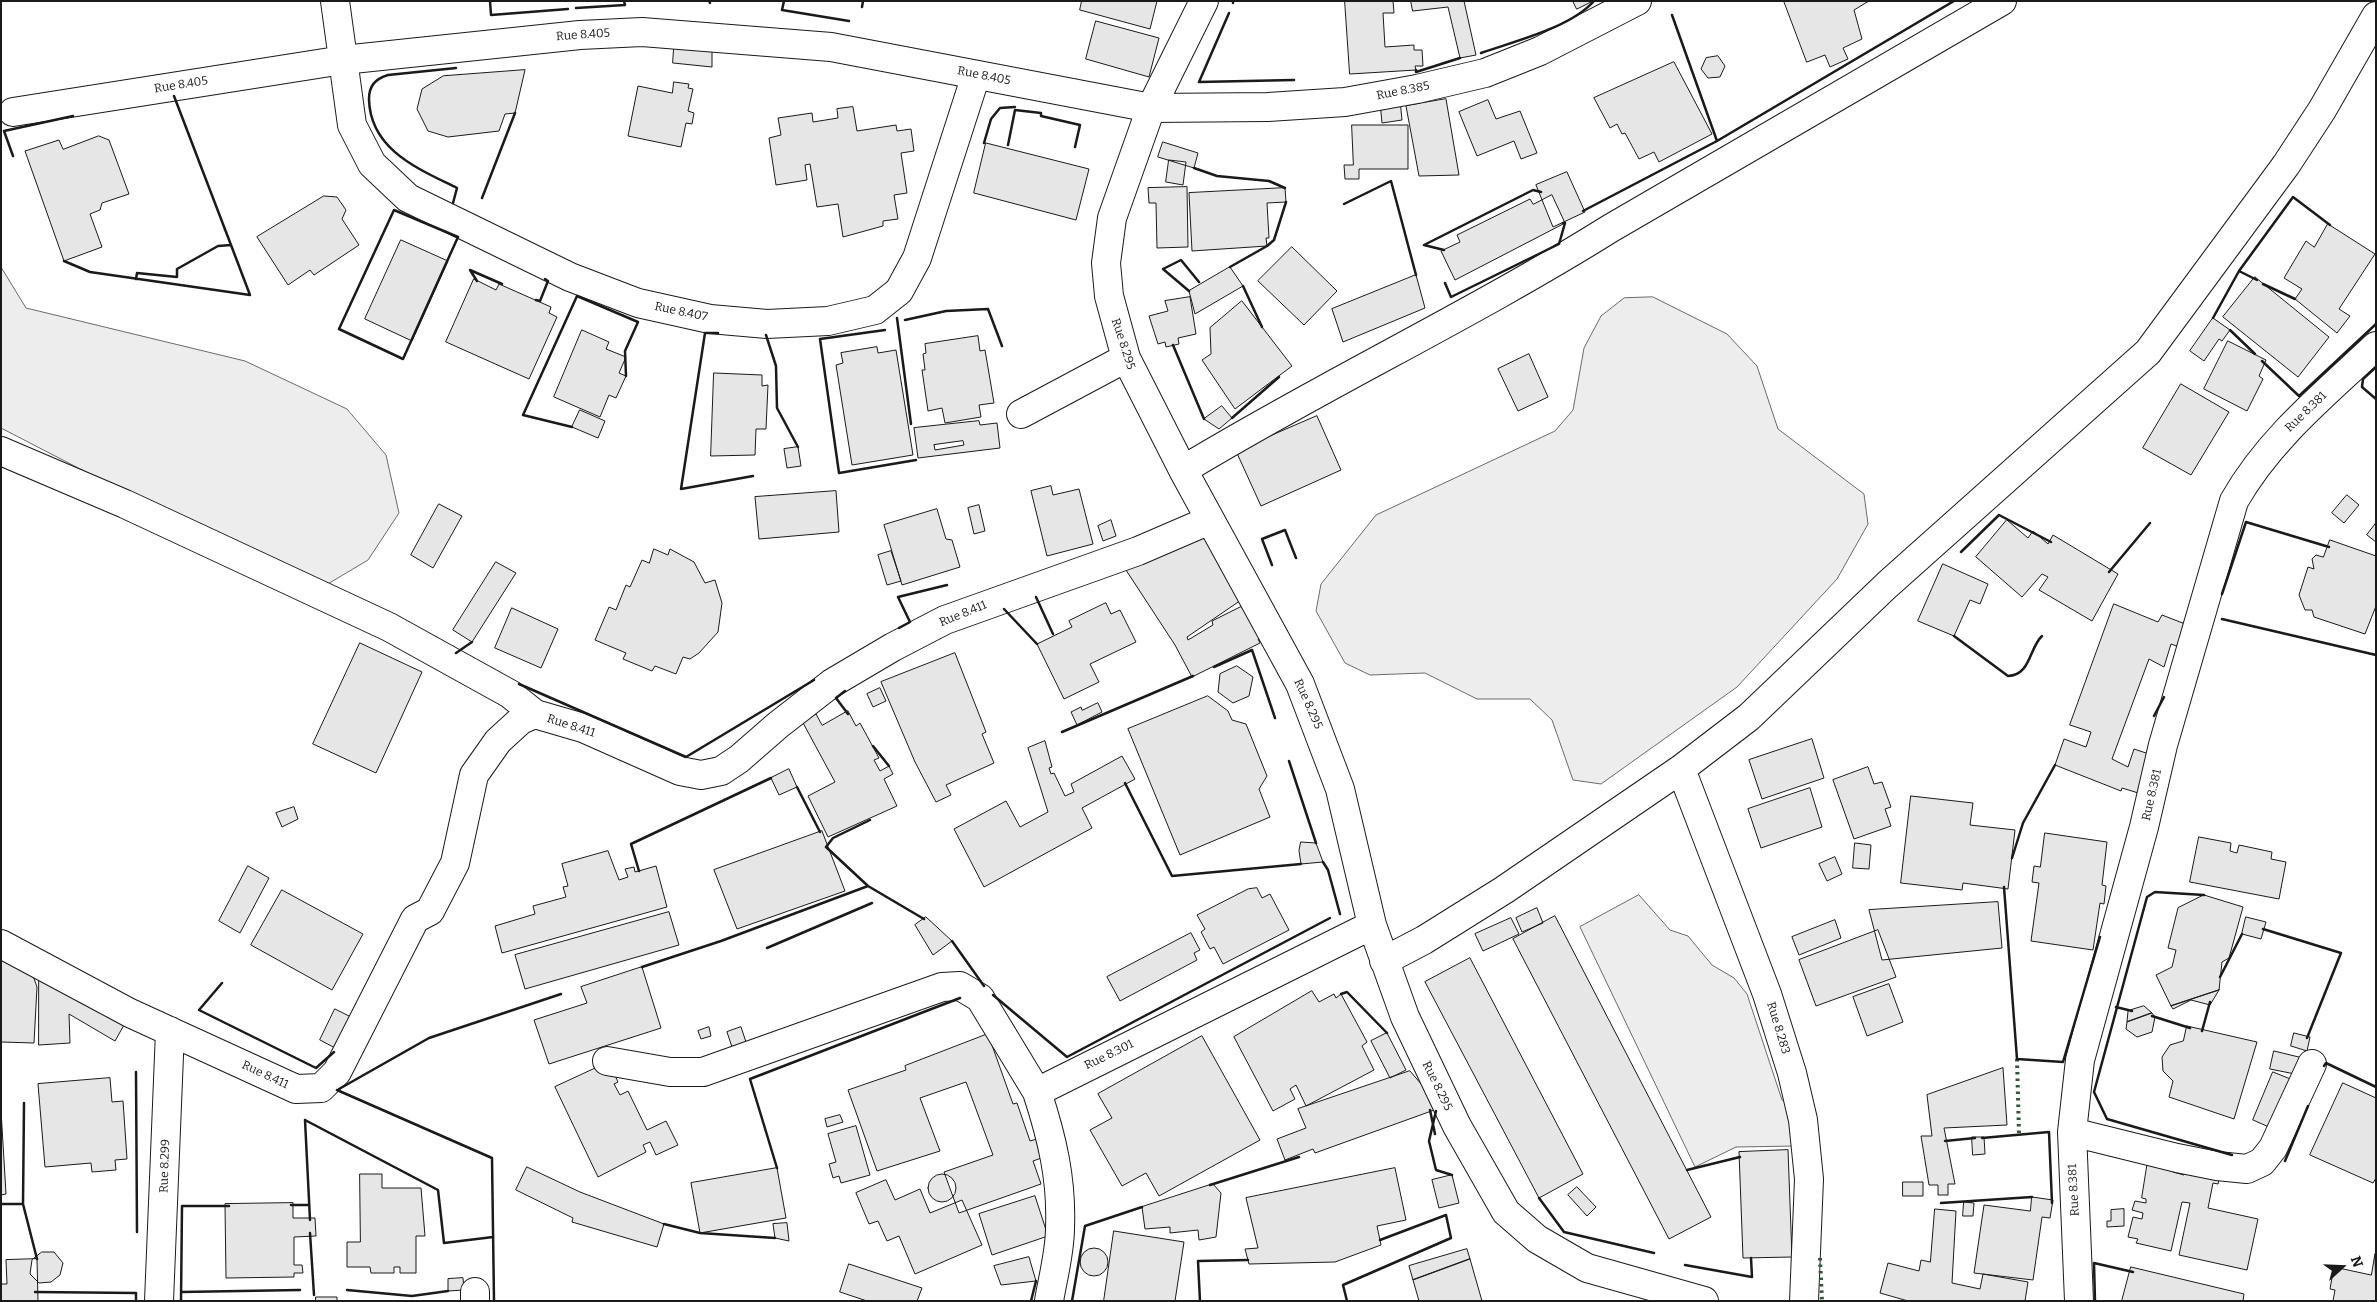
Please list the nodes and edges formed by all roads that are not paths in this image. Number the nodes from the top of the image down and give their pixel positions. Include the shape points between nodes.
1 (335, 1) edge
2 (1204, 1) edge
3 (1637, 1) edge
4 (2002, 1) edge
5 (2376, 16) edge
6 (343, 60) junction
7 (976, 75) junction
8 (1152, 108) junction
9 (13, 112) dead end
10 (2376, 346) edge
11 (1126, 358) junction
12 (1021, 414) dead end
13 (1, 452) edge
14 (1183, 470) junction
15 (1210, 520) junction
16 (535, 714) junction
17 (1681, 769) junction
18 (1372, 925) junction
19 (1, 944) edge
20 (1384, 961) junction
21 (170, 1031) junction
22 (607, 1061) dead end
23 (2312, 1064) dead end
24 (1037, 1092) junction
25 (2072, 1132) junction
26 (1631, 1291) edge
27 (159, 1301) edge
28 (1049, 1301) edge
29 (1704, 1301) edge
30 (1804, 1301) edge
31 (2079, 1301) edge

1 - 6 street, Rue 8.407
2 - 8 street, Rue 8.295
3 - 8 street, Rue 8.385 via 1540,51 1485,73 1417,89 1345,102 1268,107
4 - 14 street via 1550,266 1256,426
5 - 17 street via 2322,110 2286,164 2148,352 1887,585 1749,717
6 - 7 street, Rue 8.405 via 580,35 642,32 832,47
6 - 7 street, Rue 8.407 via 352,125 372,164 408,198 570,277 638,303 710,319 767,324 828,321 875,310 899,291 917,258
6 - 9 street, Rue 8.405
7 - 8 street, Rue 8.405
8 - 11 street, Rue 8.295 via 1112,218 1106,263 1109,296
10 - 25 street, Rue 8.381 via 2298,418 2267,452 2234,501 2164,745 2080,1060
11 - 12 street
11 - 14 street, Rue 8.295
13 - 16 street via 152,517 389,627 510,694
14 - 15 street, Rue 8.295
15 - 16 street, Rue 8.411 via 1138,551 945,620 902,642 832,683 721,771 701,775 680,771 583,728
15 - 18 street, Rue 8.295 via 1300,684 1318,725 1340,789
16 - 21 street, Rue 8.411 via 521,720 498,741 474,775 454,863 430,911 415,918 338,1072 320,1088 296,1089
17 - 20 street via 1504,890
17 - 30 street, Rue 8.283 via 1767,994 1803,1120 1809,1179
18 - 20 street, Rue 8.295
18 - 24 street, Rue 8.301
19 - 21 street, Rue 8.411
20 - 26 street, Rue 8.295 via 1405,1017 1457,1126 1506,1212 1537,1239
21 - 27 street, Rue 8.299
22 - 24 street via 670,1072 703,1072 942,987 960,986 980,998
23 - 25 street via 2273,1148 2262,1162 2247,1169 2185,1159
24 - 28 street via 1053,1141 1060,1193 1060,1230
25 - 31 street, Rue 8.381
26 - 29 street, Rue 8.295

